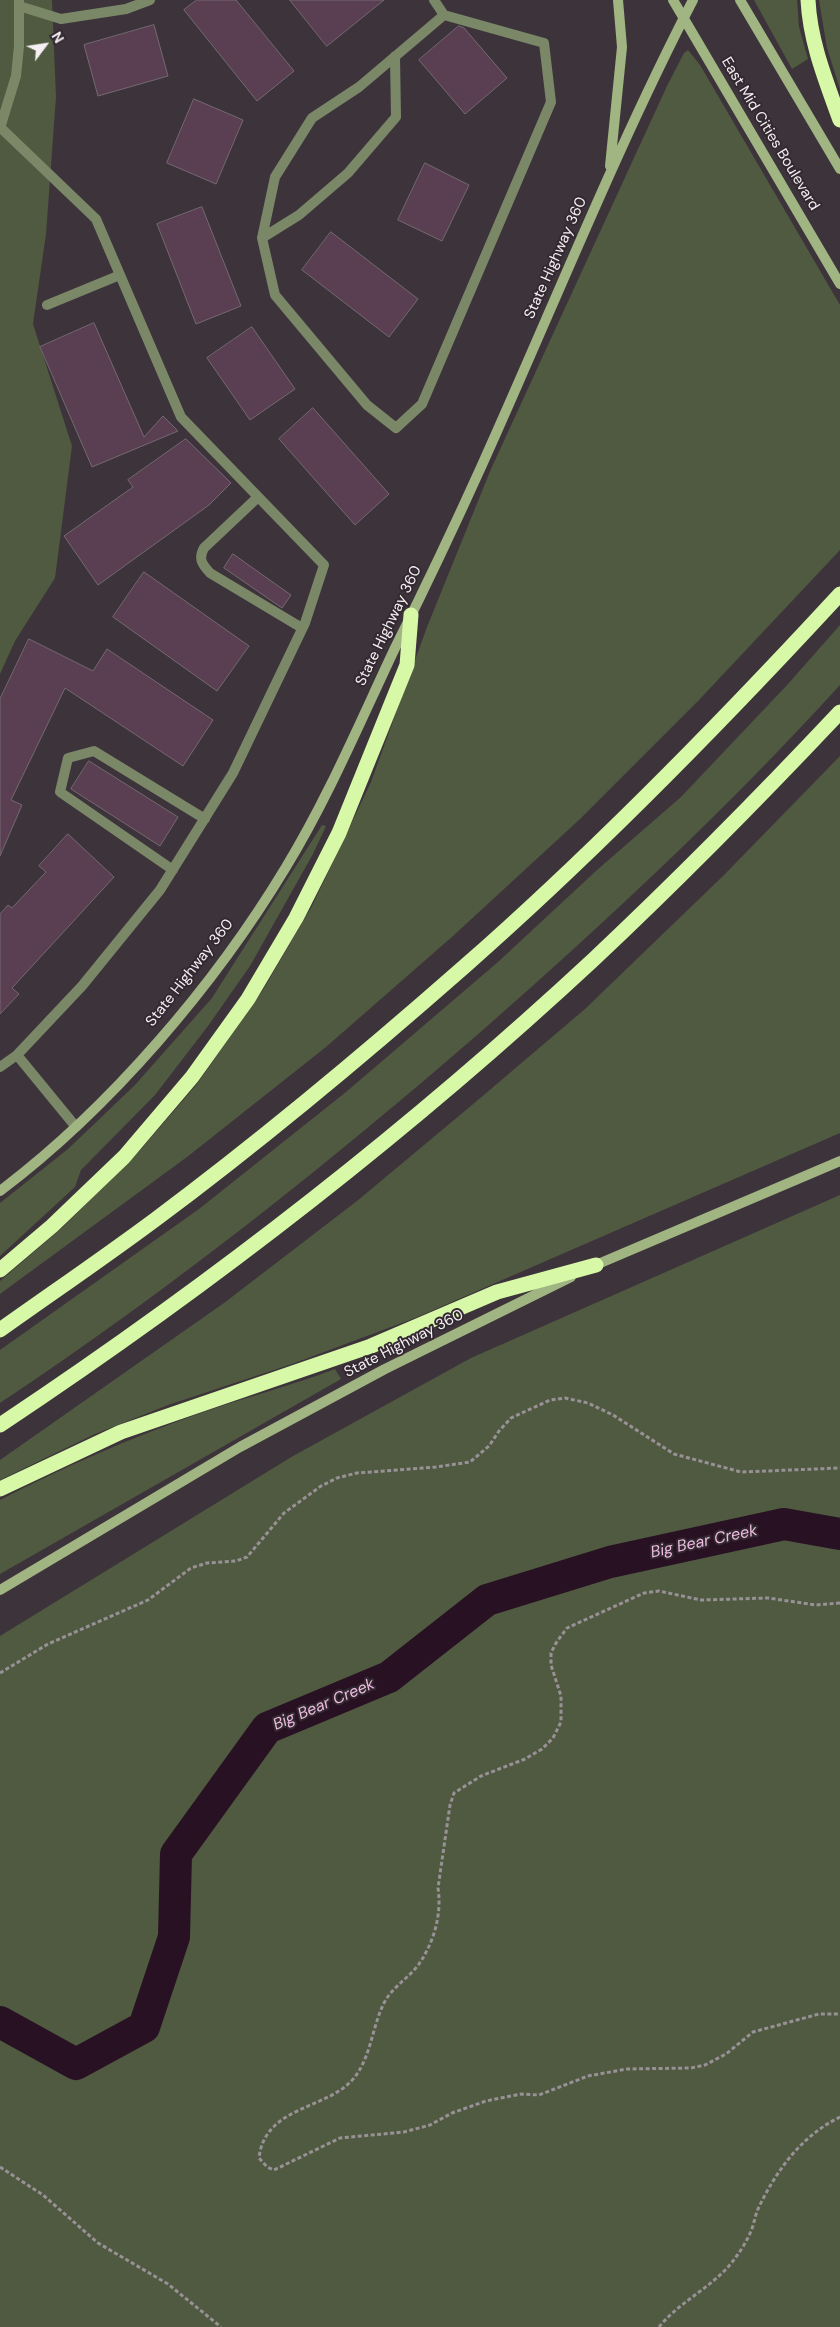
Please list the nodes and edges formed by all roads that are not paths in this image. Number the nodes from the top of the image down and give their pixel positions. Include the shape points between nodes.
1 (150, 0) edge
2 (434, 0) edge
3 (618, 0) edge
4 (673, 0) edge
5 (693, 0) edge
6 (740, 0) edge
7 (808, 0) edge
8 (19, 3) edge
9 (444, 15) junction
10 (684, 18) junction
11 (395, 56) junction
12 (840, 120) edge
13 (0, 128) edge
14 (840, 169) edge
15 (610, 174) junction
16 (262, 238) junction
17 (120, 275) junction
18 (840, 284) edge
19 (47, 305) dead end
20 (258, 497) junction
21 (840, 594) edge
22 (412, 615) junction
23 (302, 628) junction
24 (840, 712) edge
25 (205, 819) junction
26 (173, 870) junction
27 (17, 1055) junction
28 (0, 1067) edge
29 (76, 1127) junction
30 (840, 1161) edge
31 (0, 1191) edge
32 (596, 1265) junction
33 (0, 1270) edge
34 (0, 1330) edge
35 (0, 1426) edge
36 (0, 1490) edge
37 (0, 1590) edge

1 - 8 street via 126,9 61,20
2 - 9 street
3 - 15 main road via 622,47
4 - 10 main road, East Mid Cities Boulevard
5 - 10 main road, State Highway 360
6 - 14 main road
7 - 12 highway via 809,20 821,66
8 - 13 street via 16,76
9 - 11 street
9 - 16 street via 544,43 551,102 422,404 396,428 367,405 275,295
10 - 15 main road, State Highway 360
10 - 18 main road, East Mid Cities Boulevard
11 - 16 street via 359,87 312,118 275,177
11 - 16 street via 396,117 348,173 299,215
13 - 17 street via 96,219
15 - 22 main road, State Highway 360
17 - 19 street
17 - 20 street via 181,416
20 - 23 street via 324,565
20 - 23 street via 204,548 200,556 202,565 210,573
21 - 34 highway via 660,783 466,966 365,1052 163,1213
22 - 29 main road, State Highway 360 via 286,867 231,949 182,1013
22 - 33 highway via 407,665 339,833 296,918 248,999 192,1077 124,1157 52,1226
23 - 25 street via 233,774
24 - 35 highway via 686,872 493,1049 286,1220 179,1301
25 - 26 street
25 - 26 street via 94,751 68,758 60,792
26 - 27 street via 82,986
27 - 28 street
27 - 29 street
29 - 31 main road, State Highway 360
30 - 32 main road, State Highway 360
32 - 36 highway via 497,1292 371,1346 121,1432
32 - 37 main road, State Highway 360 via 385,1368 240,1447

